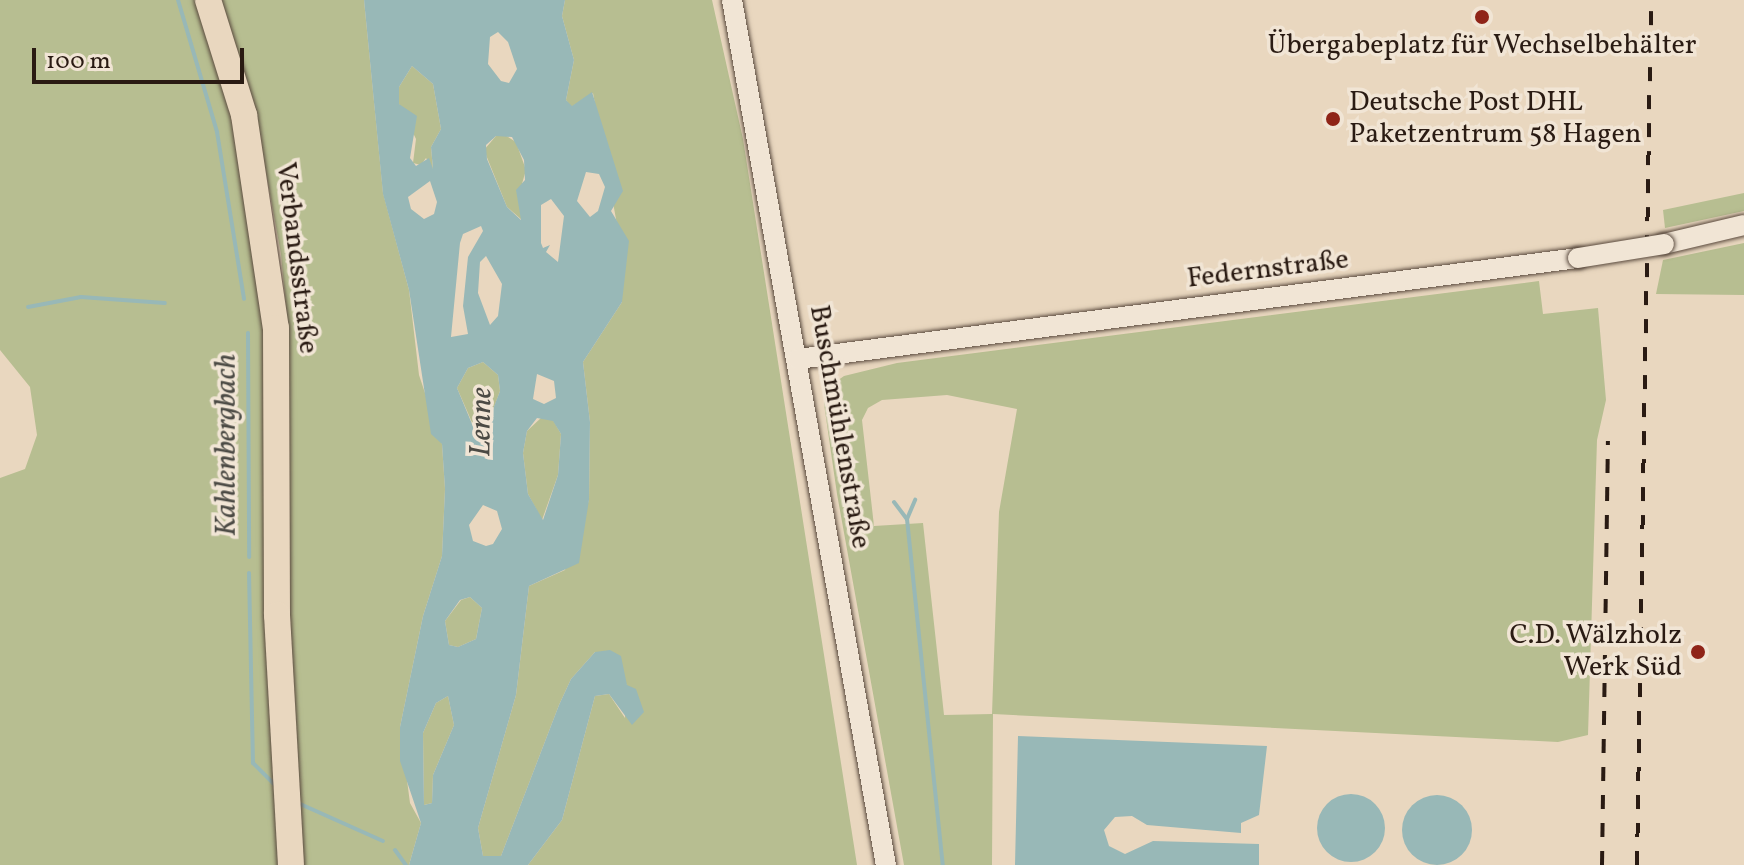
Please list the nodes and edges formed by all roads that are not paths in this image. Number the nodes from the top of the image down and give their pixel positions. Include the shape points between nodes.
1 (208, 0) edge
2 (732, 0) edge
3 (1744, 225) edge
4 (798, 359) junction
5 (291, 865) edge
6 (886, 865) edge

1 - 5 main road, Verbandsstraße via 244,115 276,328 283,767
2 - 4 street, Buschmühlenstraße
3 - 4 street, Federnstraße, bridge via 1578,258
4 - 6 street, Buschmühlenstraße

